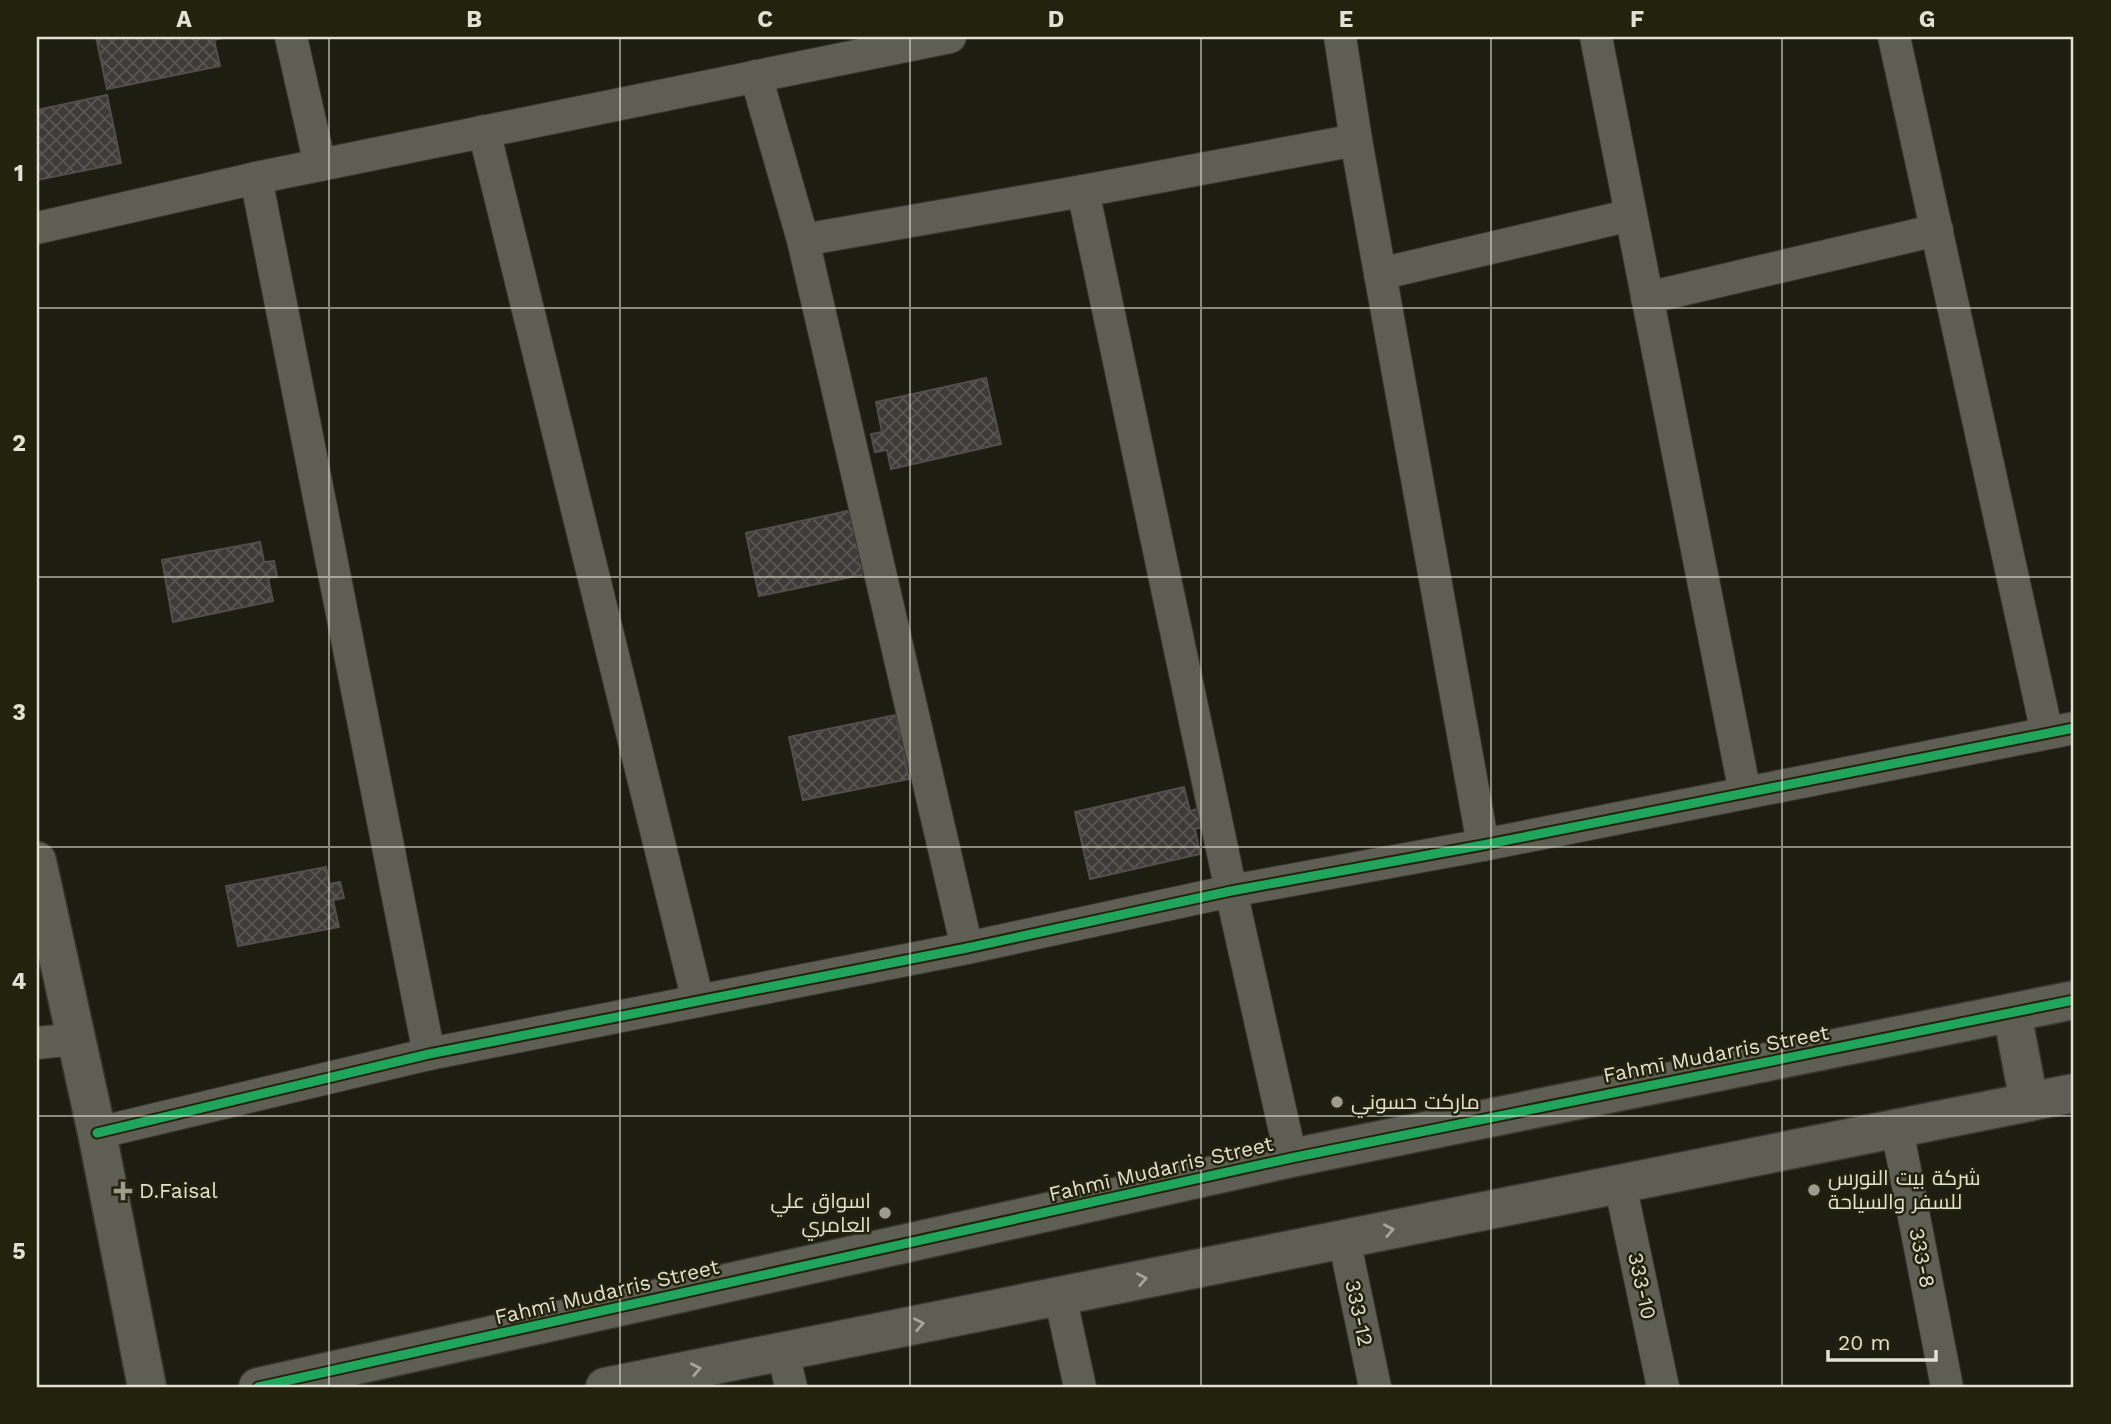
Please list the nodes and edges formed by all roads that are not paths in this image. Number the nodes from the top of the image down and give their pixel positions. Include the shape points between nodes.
1 (290, 37) edge
2 (950, 37) edge
3 (1340, 37) edge
4 (1596, 37) edge
5 (1894, 37) edge
6 (756, 76) junction
7 (484, 131) junction
8 (1356, 140) junction
9 (320, 165) junction
10 (257, 178) junction
11 (1083, 191) junction
12 (1631, 215) junction
13 (37, 229) edge
14 (1937, 230) junction
15 (803, 240) junction
16 (1380, 275) junction
17 (1647, 298) junction
18 (2061, 730) edge
19 (1745, 793) junction
20 (1483, 845) junction
21 (37, 861) edge
22 (1231, 891) junction
23 (967, 947) junction
24 (2074, 1000) edge
25 (698, 1001) junction
26 (2012, 1013) junction
27 (76, 1039) junction
28 (37, 1043) edge
29 (429, 1054) junction
30 (2074, 1093) edge
31 (2029, 1102) junction
32 (1897, 1129) junction
33 (97, 1133) junction
34 (1292, 1158) junction
35 (1620, 1184) junction
36 (1344, 1239) junction
37 (1060, 1296) junction
38 (787, 1369) edge
39 (147, 1387) edge
40 (258, 1387) edge
41 (605, 1387) edge
42 (1080, 1387) edge
43 (1375, 1387) edge
44 (1663, 1387) edge
45 (1947, 1387) edge

1 - 9 street
2 - 6 street
3 - 8 street
4 - 12 street
5 - 14 street
6 - 7 street
6 - 15 street
7 - 9 street
7 - 25 street
8 - 11 street
8 - 16 street
9 - 10 street
10 - 13 street
10 - 29 street
11 - 15 street
11 - 22 street
12 - 16 street
12 - 17 street
14 - 17 street
14 - 18 street
15 - 23 street
16 - 20 street
17 - 19 street
18 - 19 street
19 - 20 street
20 - 22 street
21 - 27 street
22 - 23 street
22 - 34 street
23 - 25 street
24 - 26 street, Fahmī Mudarris Street
25 - 29 street
26 - 31 street
26 - 34 street, Fahmī Mudarris Street
27 - 28 street
27 - 33 street
29 - 33 street
30 - 31 street
31 - 32 street
32 - 35 street
32 - 45 street, 333-8
33 - 39 street
34 - 40 street, Fahmī Mudarris Street
36 -> 35 street
35 - 44 street, 333-10
37 -> 36 street
36 - 43 street, 333-12
38 -> 37 street
37 - 42 street
41 -> 38 street

